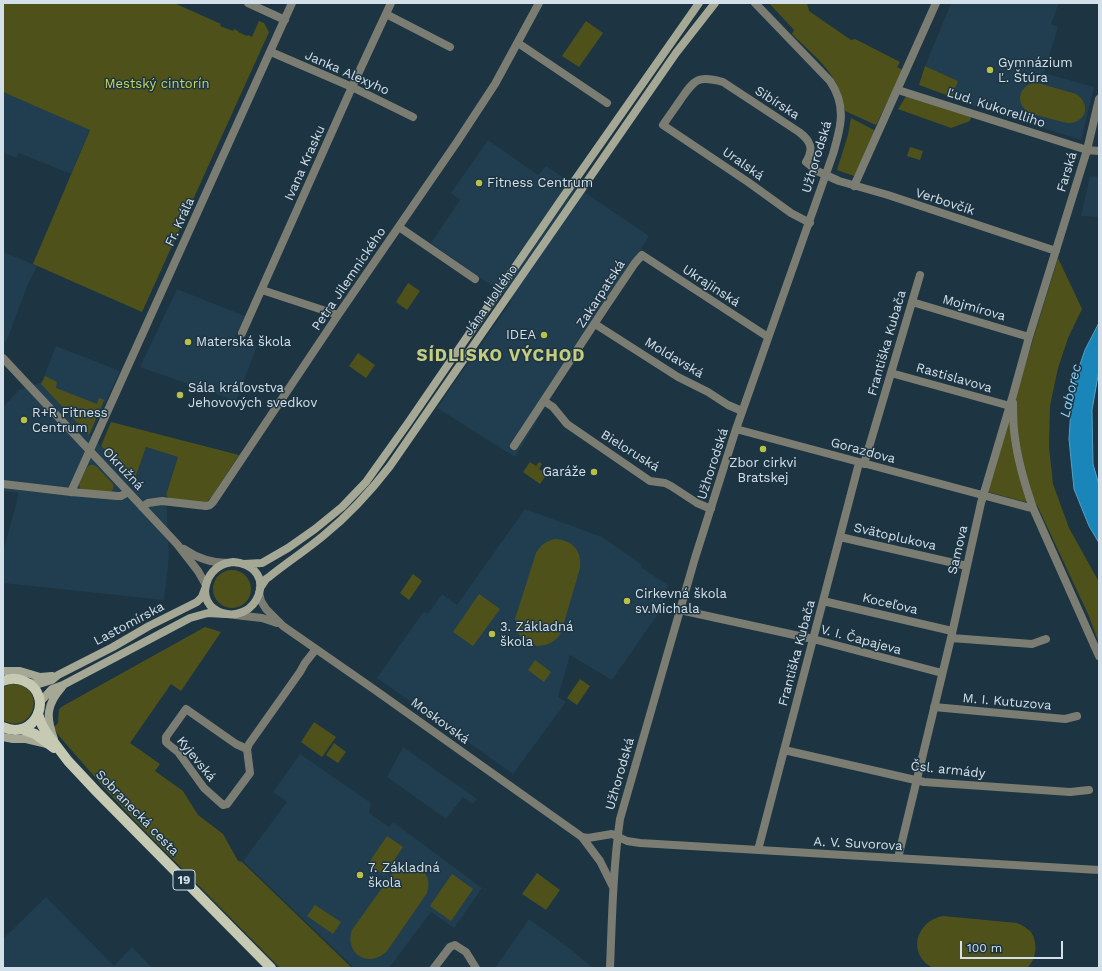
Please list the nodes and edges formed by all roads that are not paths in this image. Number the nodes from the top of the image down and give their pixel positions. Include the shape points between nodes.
1 (248, 3) edge
2 (292, 3) edge
3 (391, 3) edge
4 (539, 3) edge
5 (699, 3) edge
6 (715, 3) edge
7 (755, 3) edge
8 (936, 3) edge
9 (386, 14) junction
10 (285, 20) junction
11 (518, 43) junction
12 (450, 47) dead end
13 (668, 47) junction
14 (271, 52) junction
15 (676, 53) junction
16 (352, 87) junction
17 (898, 90) junction
18 (1099, 99) edge
19 (607, 103) dead end
20 (413, 117) dead end
21 (663, 125) joint
22 (1087, 150) junction
23 (1099, 151) edge
24 (806, 162) joint
25 (826, 175) junction
26 (854, 186) junction
27 (569, 189) junction
28 (578, 195) junction
29 (810, 223) junction
30 (399, 227) junction
31 (1056, 251) junction
32 (642, 255) joint
33 (920, 275) dead end
34 (475, 278) dead end
35 (262, 290) junction
36 (912, 302) junction
37 (338, 315) junction
38 (596, 324) junction
39 (242, 333) dead end
40 (768, 337) junction
41 (1029, 337) junction
42 (3, 358) edge
43 (891, 373) junction
44 (1013, 395) junction
45 (544, 401) junction
46 (1010, 406) junction
47 (742, 411) junction
48 (414, 414) junction
49 (423, 419) junction
50 (736, 430) junction
51 (514, 446) dead end
52 (89, 450) junction
53 (862, 463) junction
54 (3, 484) edge
55 (70, 492) junction
56 (128, 492) junction
57 (983, 495) junction
58 (142, 507) junction
59 (342, 507) junction
60 (1034, 508) junction
61 (711, 509) junction
62 (349, 514) junction
63 (840, 537) junction
64 (177, 544) junction
65 (228, 563) junction
66 (244, 564) junction
67 (967, 566) junction
68 (206, 587) junction
69 (260, 590) junction
70 (823, 601) junction
71 (680, 610) junction
72 (225, 614) junction
73 (235, 615) junction
74 (283, 626) junction
75 (952, 634) junction
76 (813, 639) junction
77 (1046, 639) dead end
78 (113, 647) junction
79 (316, 649) junction
80 (118, 656) junction
81 (1099, 656) edge
82 (942, 673) junction
83 (58, 675) junction
84 (4, 678) edge
85 (29, 683) junction
86 (63, 685) junction
87 (40, 702) junction
88 (934, 707) junction
89 (38, 714) junction
90 (1078, 716) dead end
91 (3, 728) edge
92 (21, 729) junction
93 (3, 737) edge
94 (52, 744) junction
95 (246, 750) junction
96 (784, 750) junction
97 (916, 780) junction
98 (1089, 790) dead end
99 (617, 836) junction
100 (582, 837) junction
101 (758, 850) junction
102 (898, 858) junction
103 (1099, 870) edge
104 (613, 888) junction
105 (271, 968) edge
106 (434, 968) edge
107 (476, 968) edge
108 (610, 968) edge

1 - 10 street
2 - 10 street, Fr. Kráľa
3 - 9 street, Ivana Krasku
4 - 11 street, Petra Jilemnického
5 - 13 street, Jána Hollého
6 - 15 street, Jána Hollého
7 - 25 street, Užhorodská via 836,89 842,112 837,141
8 - 17 street
9 - 12 street
9 - 16 street, Ivana Krasku
10 - 14 street, Fr. Kráľa
11 - 19 street
11 - 30 street, Petra Jilemnického via 496,84
13 - 15 street
13 - 27 street, Jána Hollého
14 - 16 street, Janka Alexyho
14 - 52 street, Fr. Kráľa
15 - 28 street, Jána Hollého
16 - 20 street, Janka Alexyho
16 - 35 street, Ivana Krasku
17 - 22 street, Ľud. Kukorelliho
17 - 26 street
18 - 22 street, Farská
21 - 24 street, Sibírska via 693,83 703,79 723,82 805,137 810,149
21 - 29 street, Uralská via 791,213
22 - 23 street, Ľud. Kukorelliho
22 - 31 street, Farská
24 - 25 street, Verbovčík
25 - 26 street, Verbovčík
25 - 29 street, Užhorodská
26 - 31 street, Verbovčík
27 - 28 street
27 - 48 street, Jána Hollého
28 - 49 street, Jána Hollého
29 - 40 street, Užhorodská
30 - 34 street
30 - 37 street, Petra Jilemnického
31 - 41 street, Samova
32 - 38 street, Zakarpatská
32 - 40 street, Ukrajinská
33 - 36 street, Františka Kubača
35 - 37 street
35 - 39 street, Ivana Krasku
36 - 41 street, Mojmírova
36 - 43 street, Františka Kubača
37 - 58 street, Petra Jilemnického via 210,505 162,501 148,503
38 - 45 street, Zakarpatská
38 - 47 street, Moldavská via 678,377
40 - 47 street, Užhorodská
41 - 44 street, Samova
42 - 52 street, Okružná
43 - 46 street, Rastislavova
43 - 53 street, Františka Kubača
44 - 46 street, Samova
44 - 60 street via 1014,438
45 - 51 street, Zakarpatská
45 - 61 street, Bieloruská via 553,407 567,424 650,481 665,483
46 - 57 street, Samova
47 - 50 street, Užhorodská
48 - 49 street
48 - 59 street, Jána Hollého via 366,482
49 - 62 street, Jána Hollého via 373,488
50 - 53 street, Gorazdova
50 - 61 street, Užhorodská
52 - 55 street, Fr. Kráľa
52 - 56 street, Okružná
53 - 57 street, Gorazdova
53 - 63 street, Františka Kubača
54 - 55 street
55 - 56 street via 117,496
56 - 58 street, Okružná
57 - 60 street, Gorazdova
57 - 67 street, Samova
58 - 64 street, Okružná
59 - 62 street
59 - 66 street, Jána Hollého via 276,556 262,563
60 - 81 street
61 - 71 street, Užhorodská
62 - 69 street, Jána Hollého via 269,576
63 - 67 street, Svätoplukova
63 - 70 street, Františka Kubača
64 - 65 street via 200,558
64 - 68 street via 198,571
65 - 66 street
65 - 68 street via 214,571
66 - 69 street via 257,575
67 - 75 street, Samova
68 - 72 street via 209,604
68 - 78 street, Lastomírska via 197,602
69 - 73 street via 250,607
69 - 74 street via 263,605
70 - 75 street, Koceľova
70 - 76 street, Františka Kubača
71 - 76 street, V. I. Čapajeva
71 - 99 street, Užhorodská
72 - 73 street
72 - 80 street via 208,613 190,618
73 - 74 street via 262,618
74 - 79 street, Moskovská
75 - 77 street, Koceľova via 1032,644
75 - 82 street, Samova
76 - 82 street, V. I. Čapajeva
76 - 96 street, Františka Kubača
78 - 80 street
78 - 83 street, Lastomírska
79 - 95 street
79 - 100 street, Moskovská
80 - 86 street
82 - 88 street, Samova
83 - 84 street via 45,678 20,671
83 - 85 street, Lastomírska via 47,682
84 - 85 main road
85 - 87 main road via 36,691
86 - 87 street via 52,689
86 - 94 street via 55,694 48,712
87 - 89 main road
88 - 90 street, M. I. Kutuzova via 1065,719
88 - 97 street, Samova
89 - 92 main road via 31,724
89 - 94 main road, 19
91 - 92 main road, 19
92 - 94 main road, 19
93 - 94 street
94 - 105 main road, Sobranecká cesta / 19
95 - 95 street, Kyjevská via 250,773 227,804 223,805 204,788 178,752 166,742 166,737 186,709
96 - 97 street, Čsl. armády
96 - 101 street, Františka Kubača
97 - 98 street, Čsl. armády via 1070,792
97 - 102 street, Samova
99 - 100 street via 612,834
99 - 101 street, A. V. Suvorova via 640,843
99 - 104 street, Užhorodská
100 - 104 street, Moskovská via 600,861
101 - 102 street, A. V. Suvorova
102 - 103 street, A. V. Suvorova
104 - 108 street, Užhorodská
106 - 107 street via 450,947 455,946 466,952

